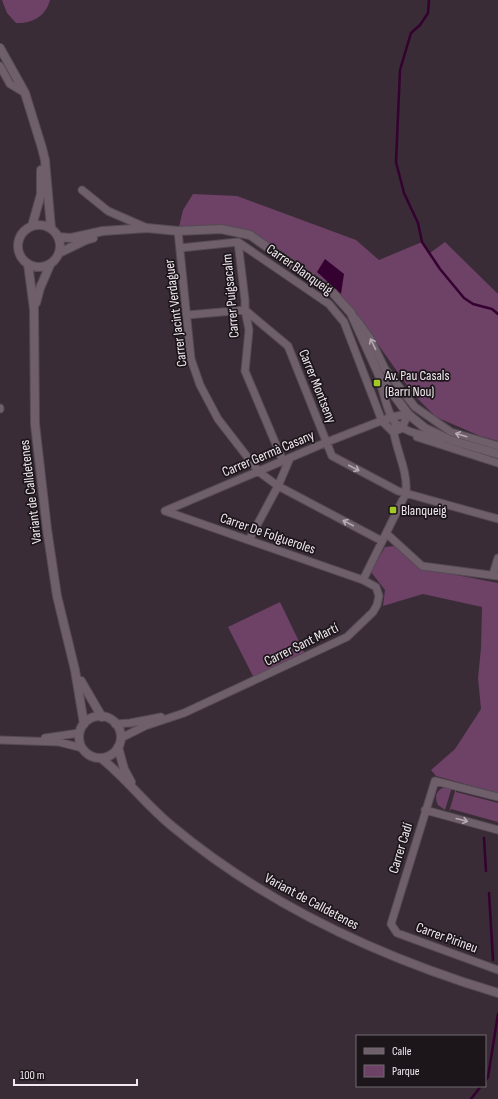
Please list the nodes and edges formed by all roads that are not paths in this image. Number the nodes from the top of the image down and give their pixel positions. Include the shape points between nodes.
1 (0, 48) edge
2 (0, 66) edge
3 (25, 93) junction
4 (42, 148) junction
5 (82, 190) dead end
6 (32, 226) junction
7 (51, 228) junction
8 (147, 228) junction
9 (123, 229) junction
10 (178, 231) junction
11 (58, 237) junction
12 (238, 242) junction
13 (180, 248) junction
14 (59, 253) junction
15 (28, 264) junction
16 (50, 264) junction
17 (34, 309) junction
18 (245, 310) junction
19 (351, 313) junction
20 (187, 315) junction
21 (379, 375) junction
22 (408, 414) junction
23 (391, 418) junction
24 (382, 421) junction
25 (402, 428) junction
26 (410, 430) junction
27 (393, 432) junction
28 (450, 440) junction
29 (327, 442) junction
30 (498, 446) edge
31 (498, 454) edge
32 (290, 458) junction
33 (282, 461) junction
34 (498, 463) edge
35 (259, 472) junction
36 (278, 486) junction
37 (406, 493) junction
38 (165, 511) joint
39 (498, 519) edge
40 (387, 534) junction
41 (249, 540) junction
42 (382, 541) junction
43 (498, 558) edge
44 (496, 575) edge
45 (363, 580) junction
46 (75, 670) junction
47 (218, 698) junction
48 (102, 717) junction
49 (84, 724) junction
50 (115, 724) junction
51 (79, 733) junction
52 (121, 738) junction
53 (3, 741) edge
54 (118, 747) junction
55 (82, 748) junction
56 (101, 758) junction
57 (136, 792) junction
58 (498, 797) edge
59 (425, 810) junction
60 (498, 830) edge
61 (391, 924) joint
62 (498, 970) edge
63 (498, 993) edge

1 - 3 street, Variant de Calldetenes
2 - 3 street via 10,84
3 - 4 street, Variant de Calldetenes
4 - 6 street, Variant de Calldetenes via 41,194
4 - 7 street, Variant de Calldetenes
5 - 8 street via 108,211
6 - 7 street
6 - 15 street, Variant de Calldetenes via 22,234 18,245 20,255
7 - 11 street
8 - 9 street, Variant de Calldetenes
8 - 10 street, Variant de Calldetenes
9 - 11 street, Variant de Calldetenes via 71,238
9 - 14 street, Variant de Calldetenes via 86,240
10 - 13 street, Carrer Jacint Verdaguer
10 - 19 street, Variant de Calldetenes via 221,229 250,235 333,293
11 - 14 street
12 - 13 street
12 - 18 street, Carrer Puigsacalm
12 - 24 street, Carrer Blanqueig via 329,304 344,322
13 - 20 street, Carrer Jacint Verdaguer
14 - 16 street, Variant de Calldetenes
15 - 16 street via 39,267
15 - 17 street, Variant de Calldetenes
16 - 17 street, Variant de Calldetenes
17 - 46 street, Variant de Calldetenes via 35,424 57,596
18 - 20 street
18 - 29 street, Carrer Montseny via 288,346
18 - 33 street, Carrer Puigsacalm via 249,330 245,371
19 - 21 street, Variant de Calldetenes
30 -> 19 street via 451,432 415,407 385,369 370,338
20 - 35 street, Carrer Jacint Verdaguer via 191,359 200,385 218,419
21 - 22 street, Variant de Calldetenes
21 - 23 street
22 - 23 street, Carrer Germà Casany
22 - 25 street
22 - 28 street, Variant de Calldetenes via 425,428
23 - 24 street, Carrer Germà Casany
23 - 25 street
23 - 27 street
24 - 27 street
24 - 29 street, Carrer Germà Casany
25 - 26 street
25 - 27 street
26 - 28 street
26 - 34 street via 421,439
27 - 37 street via 408,479
28 - 31 street, Variant de Calldetenes
29 - 32 street, Carrer Germà Casany
29 -> 37 street, Carrer Montseny via 332,456
32 - 33 street, Carrer Germà Casany
32 - 36 street
33 - 35 street, Carrer Germà Casany
35 - 36 street, Carrer Jacint Verdaguer
35 - 38 street, Carrer Germà Casany
36 - 41 street
42 -> 36 street, Carrer Jacint Verdaguer
37 - 39 street, Carrer Montseny
37 - 40 street
38 - 41 street, Carrer De Folgueroles
40 - 42 street
40 - 44 street via 422,566
41 - 45 street, Carrer De Folgueroles
42 - 45 street
43 - 44 street
45 - 47 street, Carrer Sant Martí via 376,586 377,605 347,637
46 - 48 street, Variant de Calldetenes
46 - 49 street, Variant de Calldetenes
47 - 50 street, Carrer Sant Martí via 170,715
47 - 52 street, Carrer Sant Martí
48 - 49 street via 93,718
48 - 50 street via 112,720
49 - 51 street
50 - 52 street
51 - 53 street
51 - 55 street
52 - 54 street
53 - 55 street via 59,742
54 - 56 street via 111,755
54 - 57 street, Variant de Calldetenes via 124,769
55 - 56 street via 91,756
56 - 57 street, Variant de Calldetenes
57 - 63 street, Variant de Calldetenes via 172,827 231,871 276,899 372,948
58 - 59 street, Carrer Cadí via 435,780
59 -> 60 street
59 - 61 street, Carrer Cadí
61 - 62 street, Carrer Pirineu via 397,933

